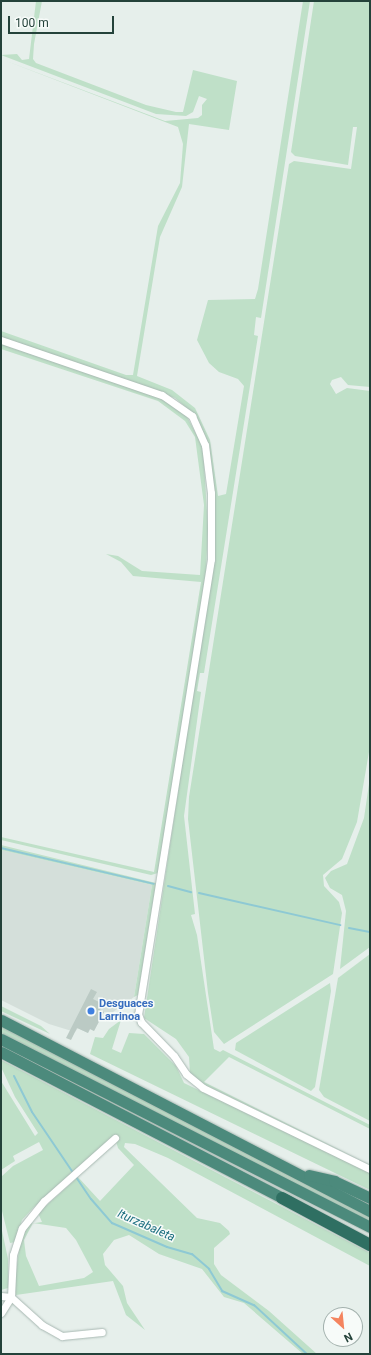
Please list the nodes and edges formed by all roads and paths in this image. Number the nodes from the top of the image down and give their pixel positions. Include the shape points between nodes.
1 (1, 340) edge
2 (1, 1020) edge
3 (1, 1039) edge
4 (1, 1052) edge
5 (115, 1138) dead end
6 (370, 1168) edge
7 (293, 1172) junction
8 (282, 1198) junction
9 (370, 1198) edge
10 (370, 1211) edge
11 (370, 1227) edge
12 (370, 1241) edge
13 (370, 1245) edge
14 (1, 1296) edge
15 (11, 1297) junction
16 (1, 1313) edge
17 (102, 1332) dead end

1 - 6 street via 162,395 192,416 205,445 211,493 211,559 138,1014 141,1022 174,1056 186,1074 203,1088
2 - 7 highway
3 - 11 highway
4 - 8 highway
5 - 15 street via 44,1201 22,1228 13,1255
7 - 9 highway via 334,1181
7 - 10 highway
8 - 12 highway
8 - 13 highway
14 - 15 street
15 - 16 street
15 - 17 street via 42,1325 62,1336

